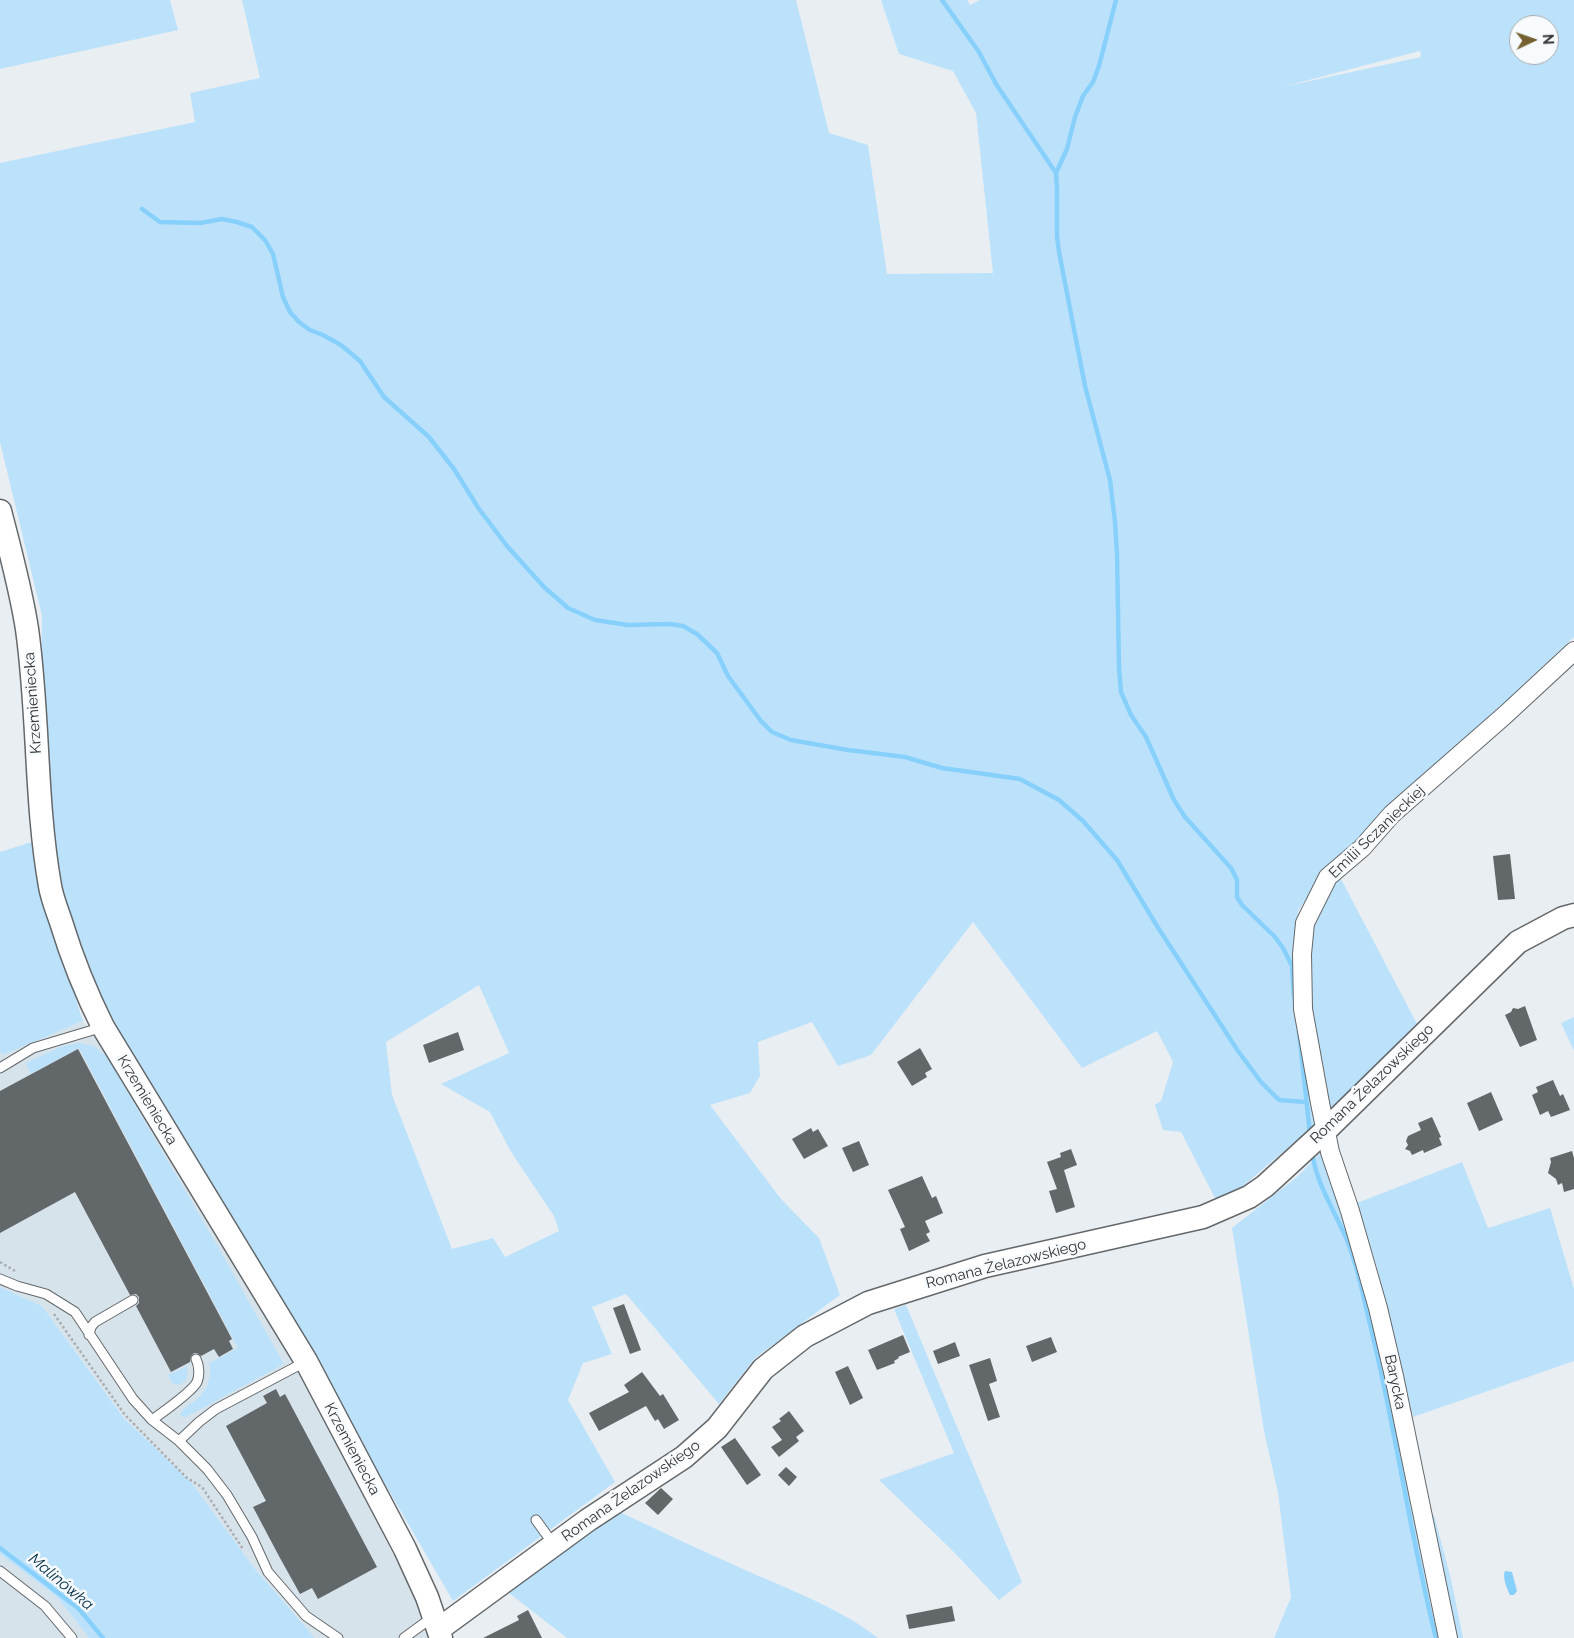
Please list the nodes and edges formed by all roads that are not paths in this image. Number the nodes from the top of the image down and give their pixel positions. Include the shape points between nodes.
1 (0, 511) edge
2 (4, 540) edge
3 (1574, 651) edge
4 (1574, 915) edge
5 (103, 1027) junction
6 (0, 1068) edge
7 (1323, 1133) junction
8 (0, 1279) edge
9 (133, 1300) dead end
10 (89, 1335) junction
11 (196, 1359) dead end
12 (306, 1361) junction
13 (152, 1420) junction
14 (179, 1441) junction
15 (536, 1520) dead end
16 (555, 1545) junction
17 (0, 1571) edge
18 (438, 1628) edge
19 (72, 1638) edge
20 (338, 1638) edge
21 (404, 1638) edge
22 (1448, 1638) edge

1 - 2 street, Krzemieniecka
2 - 5 street, Krzemieniecka via 27,629 39,794 50,887 74,963
3 - 7 street, Emilii Sczanieckiej via 1392,814 1362,848 1328,877 1305,922 1302,954 1303,1009
4 - 7 street, Romana Żelazowskiego via 1518,942
5 - 6 lane via 33,1048
5 - 12 street, Krzemieniecka
7 - 16 street, Romana Żelazowskiego via 1249,1197 1203,1217 985,1266 868,1303 805,1336 763,1369 717,1428 684,1457
7 - 22 street, Barycka via 1378,1308
8 - 10 lane via 46,1294 75,1312
9 - 10 lane via 94,1322
10 - 13 lane via 133,1399
11 - 13 lane via 197,1382
12 - 14 lane via 216,1409
12 - 18 street, Krzemieniecka via 404,1549
13 - 14 lane
14 - 20 lane via 207,1468 226,1495 252,1537 268,1572 306,1616
15 - 16 lane
16 - 18 street, Romana Żelazowskiego
17 - 19 lane via 45,1606
18 - 21 lane

